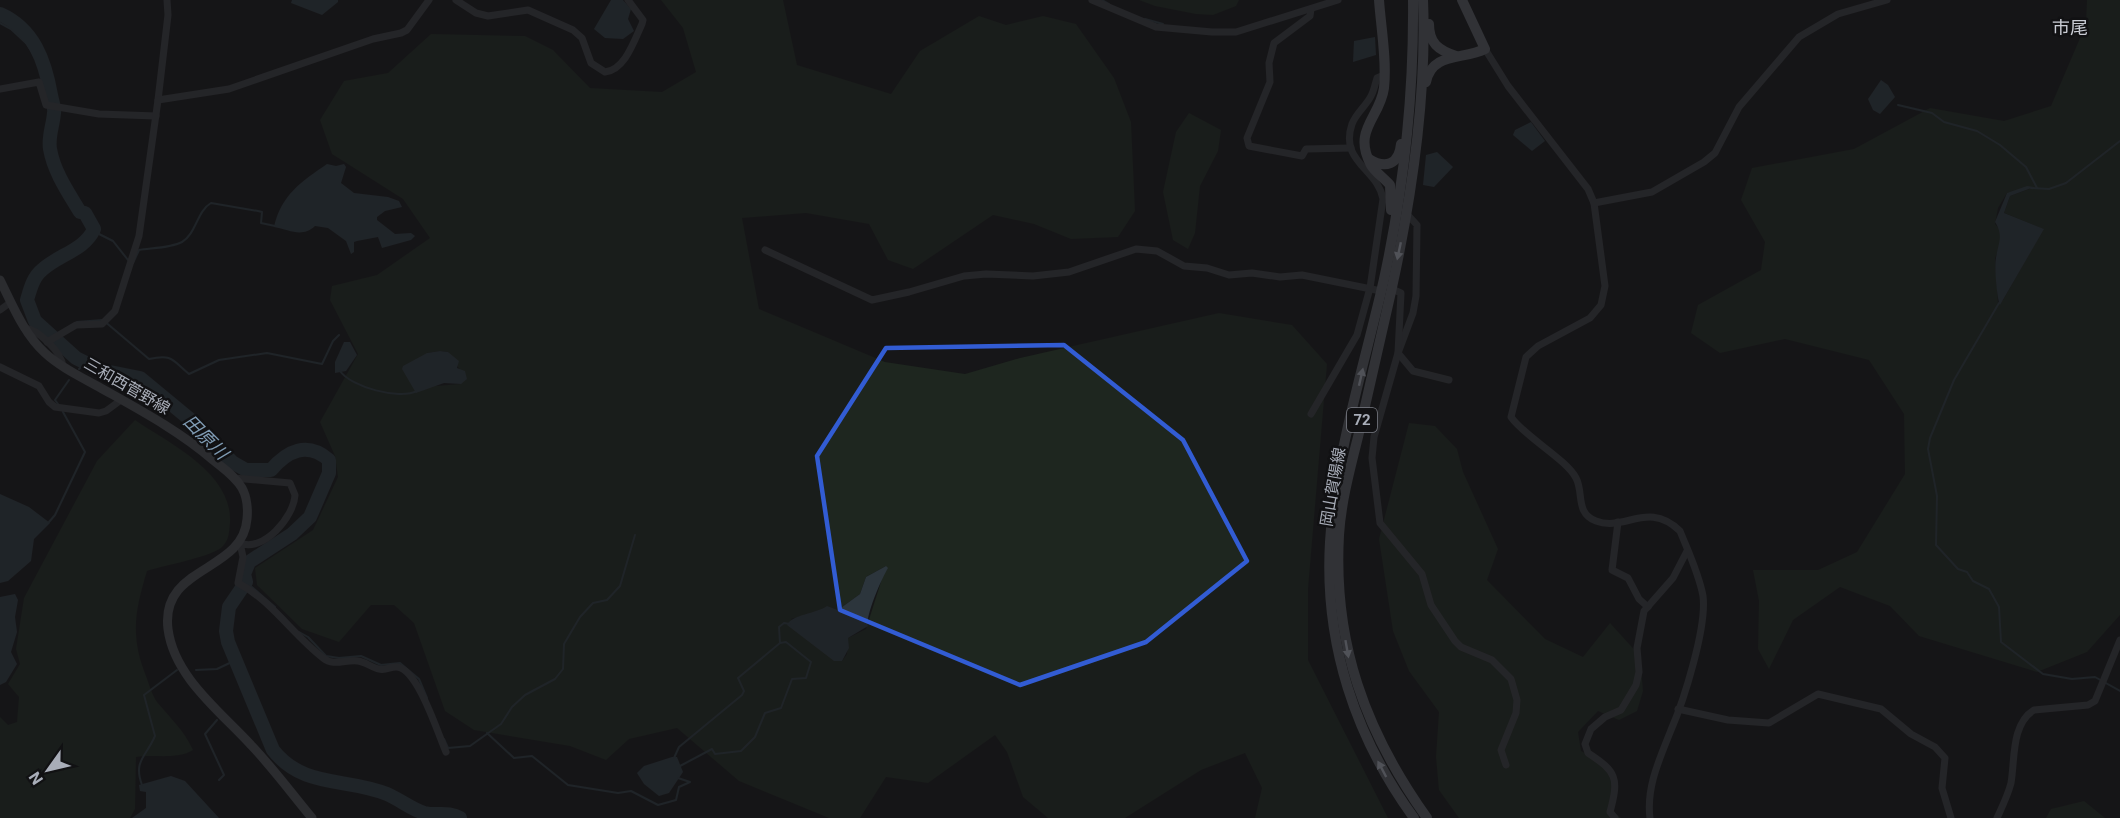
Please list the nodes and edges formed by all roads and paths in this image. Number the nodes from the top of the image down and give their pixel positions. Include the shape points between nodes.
1 (167, 0) edge
2 (429, 0) edge
3 (456, 0) edge
4 (628, 0) edge
5 (1092, 0) edge
6 (1335, 0) edge
7 (1379, 0) edge
8 (1462, 0) edge
9 (1887, 0) edge
10 (1422, 3) edge
11 (1311, 9) junction
12 (1485, 49) junction
13 (1456, 57) junction
14 (1413, 63) junction
15 (1384, 75) junction
16 (0, 89) edge
17 (158, 100) junction
18 (156, 116) junction
19 (1351, 148) junction
20 (1416, 148) junction
21 (1368, 159) junction
22 (1594, 202) junction
23 (1406, 213) junction
24 (765, 250) dead end
25 (1384, 279) junction
26 (0, 280) edge
27 (1381, 289) junction
28 (11, 302) junction
29 (0, 310) edge
30 (24, 328) junction
31 (49, 341) junction
32 (1398, 353) junction
33 (63, 366) junction
34 (0, 367) edge
35 (1449, 380) dead end
36 (121, 400) junction
37 (1311, 414) dead end
38 (234, 478) junction
39 (1618, 522) junction
40 (240, 543) junction
41 (1687, 551) junction
42 (1648, 607) junction
43 (2120, 639) edge
44 (1678, 709) junction
45 (446, 752) dead end
46 (1506, 765) dead end
47 (312, 818) edge
48 (1414, 818) edge
49 (1427, 818) edge
50 (1615, 818) edge
51 (1650, 818) edge
52 (1951, 818) edge
53 (1997, 818) edge

1 - 17 street
2 - 17 street via 401,33 229,89
3 - 4 street via 488,16 528,10 557,22 582,38 591,63 604,72 612,72 621,63 643,20
5 - 11 street via 1156,27 1212,32 1236,32
6 - 11 street
7 - 15 main road
8 - 12 main road
9 - 22 street via 1838,14 1799,37 1739,107 1715,153 1704,162 1652,192
10 - 13 main road via 1431,41
10 - 14 main road, 岡山賀陽線 / 72
10 - 20 main road, 岡山賀陽線 / 72
11 - 19 street via 1310,16 1274,43 1270,82 1247,138 1249,146 1302,156 1306,149
12 - 13 main road, 岡山賀陽線 / 72
12 - 22 street
13 - 20 main road, 岡山賀陽線 / 72 via 1439,61 1430,69 1422,137
14 - 21 main road, 岡山賀陽線 / 72 via 1407,82 1401,149 1396,160 1383,166
14 - 25 main road, 岡山賀陽線 / 72 via 1402,185
15 - 19 street via 1377,78 1372,95 1352,124
15 - 21 main road via 1382,100 1363,141
16 - 18 street via 39,82 46,105 99,114
17 - 18 street
18 - 31 street via 139,236 115,311 105,321 76,325
19 - 27 street via 1360,167 1381,189
20 - 23 main road, 岡山賀陽線 / 72
21 - 25 main road, 岡山賀陽線 / 72 via 1390,185 1392,196
22 - 39 street via 1605,286 1601,305 1590,318 1538,346 1526,357 1511,417 1574,475 1581,508 1587,516 1602,523
23 -> 27 main road, 岡山賀陽線 / 72
23 - 32 street via 1417,225 1416,296
24 - 27 street via 872,300 964,276 1069,272 1136,249 1157,251 1184,266 1229,275 1302,275
25 - 27 main road, 岡山賀陽線 / 72
26 - 28 main road, 三和西菅野線
27 - 32 street via 1401,293
27 - 37 street
48 -> 27 main road, 岡山賀陽線 / 72 via 1390,786 1367,743 1349,696 1338,655 1329,578 1340,472
27 -> 49 main road, 岡山賀陽線 / 72 via 1339,533 1338,578 1359,696 1398,778
28 - 29 street
28 - 30 main road, 三和西菅野線
30 - 31 street
30 - 33 main road, 三和西菅野線 via 46,354
31 - 33 street
32 - 35 street via 1413,371
32 - 46 street via 1374,437 1372,458 1380,523 1422,574 1431,604 1455,641 1461,648 1492,660 1511,679 1517,700 1516,713 1501,750
33 - 36 main road, 三和西菅野線
34 - 36 street via 39,386 55,407 99,413
36 - 38 main road, 三和西菅野線 via 198,447
38 - 40 main road, 三和西菅野線 via 244,491 248,513
38 - 40 street via 290,483 295,495 290,513 281,525 257,543
39 - 41 street via 1652,516 1680,531
39 - 42 street via 1612,570 1628,578
40 - 45 street via 243,586 263,599 292,632 323,658 337,663 357,661 383,670 403,669 417,684
40 - 47 main road via 177,590 168,615 170,638 194,682
41 - 42 street via 1673,578
41 - 44 street via 1703,596 1703,617
42 - 50 street via 1637,648 1636,685 1621,710 1591,729 1586,744 1588,753 1613,774 1616,793 1610,812
43 - 53 street via 2095,701 2028,714 2012,753 2011,781
44 - 51 street via 1657,762
44 - 52 street via 1728,720 1769,723 1818,694 1881,710 1945,758 1942,788

